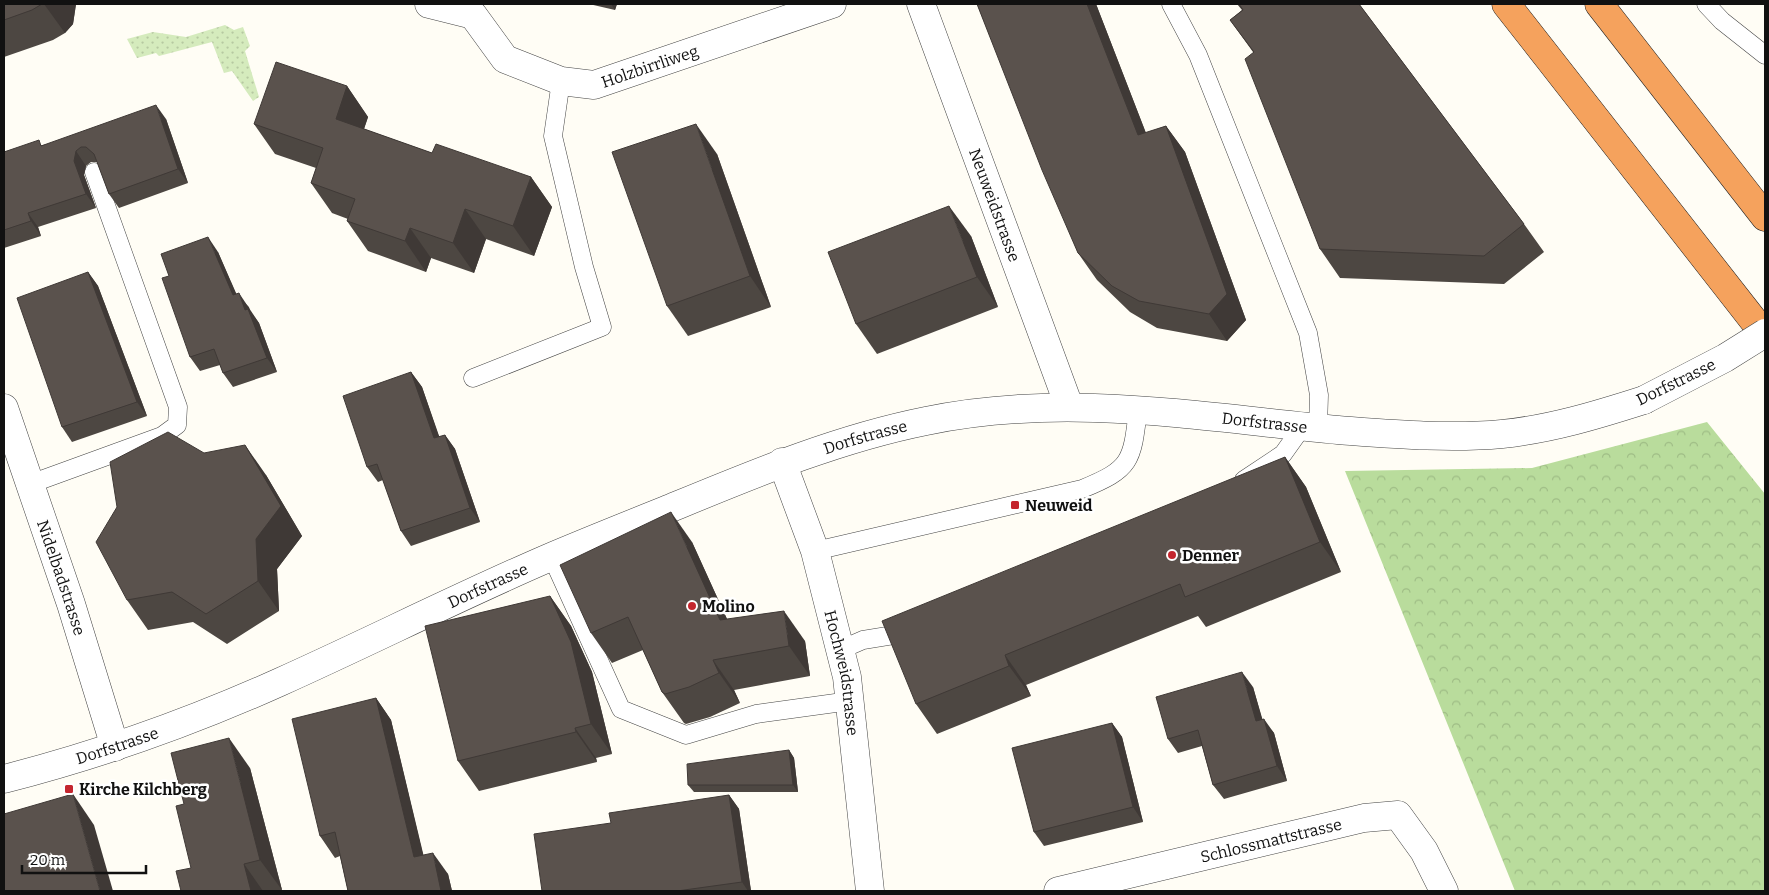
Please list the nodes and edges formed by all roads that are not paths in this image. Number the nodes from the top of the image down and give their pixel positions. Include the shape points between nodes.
1 (429, 4) edge
2 (832, 4) edge
3 (922, 4) edge
4 (1171, 4) edge
5 (1506, 4) edge
6 (1599, 4) edge
7 (1706, 4) edge
8 (1765, 55) edge
9 (561, 81) junction
10 (94, 172) edge
11 (1765, 217) edge
12 (1765, 334) edge
13 (473, 378) dead end
14 (1069, 406) junction
15 (4, 408) edge
16 (1138, 410) junction
17 (1311, 427) junction
18 (782, 462) junction
19 (30, 484) junction
20 (1232, 490) edge
21 (815, 551) junction
22 (552, 557) junction
23 (928, 625) edge
24 (840, 650) junction
25 (850, 701) junction
26 (115, 748) junction
27 (4, 779) edge
28 (870, 891) edge
29 (1058, 891) edge
30 (1444, 891) edge

1 - 9 street, Holzbirrliweg via 473,15 505,59
2 - 9 street, Holzbirrliweg via 594,85
3 - 14 street, Neuweidstrasse
4 - 17 lane via 1198,54 1308,333 1319,395
5 - 12 highway
6 - 11 highway
7 - 8 lane via 1722,22
9 - 13 lane via 553,136 584,267 602,327
10 - 19 lane via 178,407 177,425 162,436
12 - 17 street, Dorfstrasse, bridge via 1644,400 1569,423 1500,434 1420,436
14 - 16 street, Dorfstrasse
14 - 18 street, Dorfstrasse via 987,411 925,421
15 - 19 street, Nidelbadstrasse
16 - 17 street, Dorfstrasse
16 - 21 lane via 1128,460 1112,477 1082,489
17 - 20 lane via 1282,454
18 - 21 street, Hochweidstrasse
18 - 22 street, Dorfstrasse
19 - 26 street, Nidelbadstrasse
21 - 24 street, Hochweidstrasse
22 - 25 lane via 621,709 686,735 756,714
22 - 26 street, Dorfstrasse via 275,684
23 - 24 lane via 911,633 863,640
24 - 25 street, Hochweidstrasse
25 - 28 street, Hochweidstrasse
26 - 27 street, Dorfstrasse
29 - 30 street, Schlossmattstrasse via 1364,818 1398,815 1424,851

